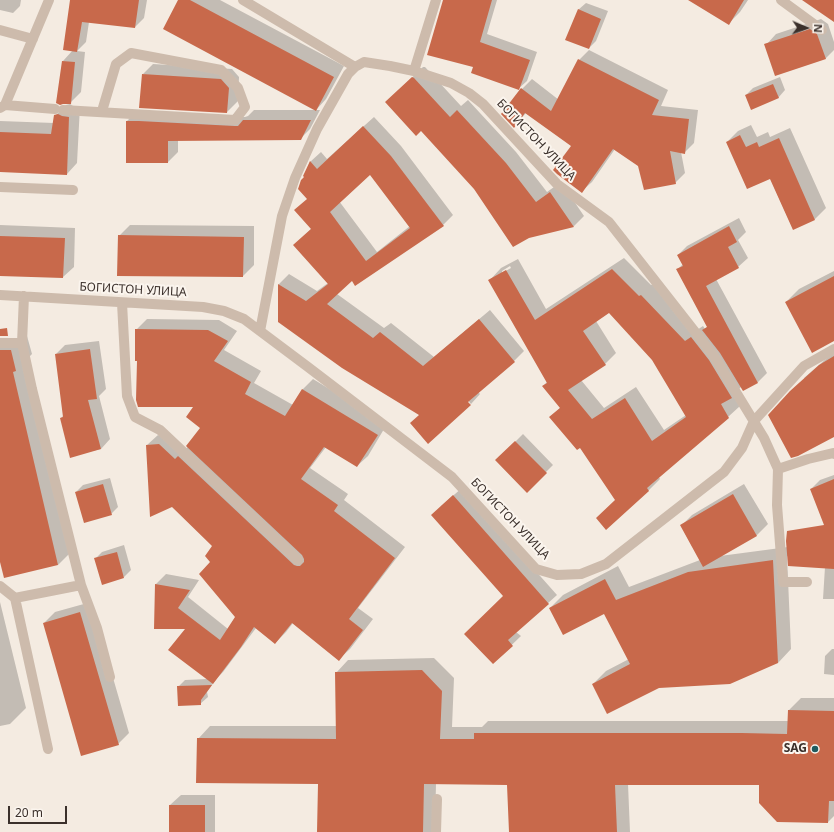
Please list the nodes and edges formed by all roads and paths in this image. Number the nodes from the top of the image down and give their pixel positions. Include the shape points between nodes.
1 (49, 0) edge
2 (243, 0) edge
3 (436, 0) edge
4 (781, 0) edge
5 (0, 30) edge
6 (822, 30) dead end
7 (33, 39) junction
8 (355, 67) junction
9 (414, 71) junction
10 (2, 106) edge
11 (102, 111) junction
12 (0, 188) edge
13 (73, 190) dead end
14 (0, 295) edge
15 (24, 296) junction
16 (122, 303) junction
17 (260, 331) junction
18 (0, 343) edge
19 (22, 343) junction
20 (834, 349) edge
21 (754, 421) junction
22 (834, 454) edge
23 (778, 469) junction
24 (298, 560) dead end
25 (807, 582) dead end
26 (81, 585) junction
27 (0, 586) edge
28 (15, 598) junction
29 (110, 677) dead end
30 (48, 749) dead end
31 (436, 799) dead end
32 (436, 832) edge

1 - 7 street
2 - 8 street
3 - 9 street
4 - 6 street
5 - 7 street
7 - 10 street
8 - 9 street, БОГИСТОН УЛИЦА via 364,62
8 - 17 street via 348,74 318,129 295,178 282,216
9 - 21 street, БОГИСТОН УЛИЦА via 451,83 469,93 483,104 557,184 609,222 714,356
10 - 11 street
11 - 11 street via 235,120 245,107 238,88 221,70 131,53 116,64
12 - 13 street
14 - 15 street, БОГИСТОН УЛИЦА
15 - 16 street, БОГИСТОН УЛИЦА
15 - 19 street
16 - 17 street, БОГИСТОН УЛИЦА via 203,307 224,311 244,319
16 - 24 street via 126,396 135,417 160,430
17 - 21 street, БОГИСТОН УЛИЦА via 452,477 536,569 557,575 581,574 606,564 724,472 742,448
18 - 19 street
19 - 26 street
20 - 21 street, БОГИСТОН УЛИЦА via 804,366
21 - 23 street
22 - 23 street
23 - 25 street via 777,505 783,582
26 - 28 street
26 - 29 street via 97,628
27 - 28 street
28 - 30 street
31 - 32 street

